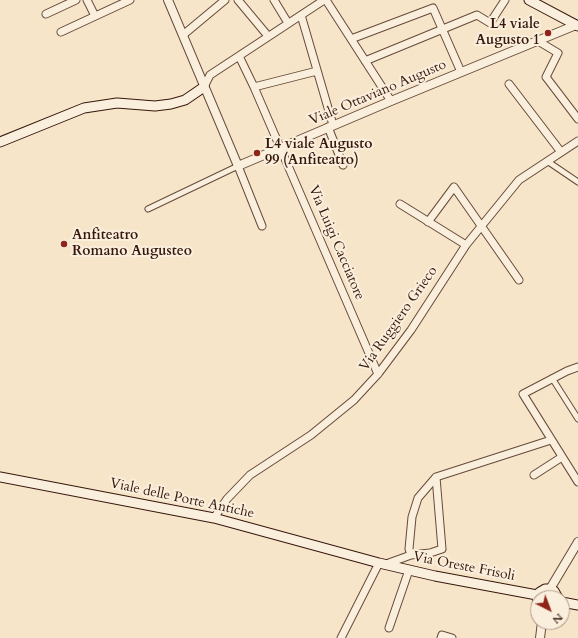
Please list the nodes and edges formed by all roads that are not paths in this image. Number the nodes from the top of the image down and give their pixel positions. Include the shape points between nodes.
1 (76, 0) edge
2 (87, 0) edge
3 (130, 0) edge
4 (168, 0) edge
5 (225, 0) edge
6 (238, 0) edge
7 (274, 0) edge
8 (325, 0) edge
9 (504, 0) edge
10 (529, 0) edge
11 (46, 14) dead end
12 (301, 14) junction
13 (95, 16) junction
14 (288, 23) junction
15 (577, 24) edge
16 (443, 29) junction
17 (61, 32) dead end
18 (183, 35) junction
19 (268, 36) junction
20 (351, 39) junction
21 (538, 41) junction
22 (239, 56) junction
23 (365, 61) junction
24 (317, 71) junction
25 (461, 72) junction
26 (509, 84) dead end
27 (204, 87) junction
28 (254, 87) junction
29 (391, 101) junction
30 (578, 119) edge
31 (331, 126) junction
32 (578, 141) edge
33 (0, 142) edge
34 (280, 147) junction
35 (560, 152) junction
36 (547, 161) junction
37 (343, 165) dead end
38 (238, 166) junction
39 (578, 182) edge
40 (400, 204) dead end
41 (148, 209) dead end
42 (428, 222) junction
43 (262, 226) dead end
44 (481, 226) junction
45 (466, 245) junction
46 (519, 280) dead end
47 (578, 368) edge
48 (378, 374) junction
49 (552, 378) junction
50 (578, 419) edge
51 (552, 440) junction
52 (562, 457) junction
53 (534, 475) dead end
54 (0, 477) edge
55 (436, 478) junction
56 (578, 482) edge
57 (214, 518) junction
58 (578, 542) edge
59 (411, 554) junction
60 (383, 564) junction
61 (409, 570) junction
62 (550, 589) joint
63 (543, 590) edge
64 (530, 598) edge
65 (389, 628) dead end
66 (341, 638) edge
67 (441, 638) edge
68 (452, 638) edge

1 - 11 street
2 - 13 street
3 - 13 street
4 - 18 street
5 - 18 street
6 - 19 street
7 - 14 street
8 - 12 street
8 - 20 street
9 - 16 street via 490,23 477,15
10 - 15 main road
12 - 14 street
12 - 24 street
13 - 17 street
14 - 19 street
15 - 21 street, Viale Ottaviano Augusto
16 - 20 street via 433,8
16 - 23 street
16 - 25 street
18 - 27 street
19 - 22 street
20 - 23 street
21 - 25 street, Viale Ottaviano Augusto
21 - 30 street via 558,53 546,77
22 - 27 street via 210,75
22 - 28 street, Via Luigi Cacciatore
23 - 29 street
24 - 28 street
24 - 31 street
25 - 29 street, Viale Ottaviano Augusto
26 - 35 street
27 - 33 main road via 185,100 171,104 154,106 117,103 84,108
27 - 38 street
28 - 34 street, Via Luigi Cacciatore
29 - 31 street, Viale Ottaviano Augusto
31 - 34 street, Viale Ottaviano Augusto
31 - 37 street
32 - 35 street, Via Ruggiero Grieco
34 - 38 street, Viale Ottaviano Augusto
34 - 48 street, Via Luigi Cacciatore
35 - 36 street, Via Ruggiero Grieco
36 - 39 street
36 - 44 street, Via Ruggiero Grieco via 519,180
38 - 41 street, Viale Ottaviano Augusto
38 - 43 street
40 - 42 street
42 - 44 street via 454,187
42 - 45 street
44 - 45 street, Via Ruggiero Grieco
44 - 46 street
45 - 48 street, Via Ruggiero Grieco via 411,330
47 - 49 street
48 - 57 street, Via Ruggiero Grieco via 354,400 311,435 250,475 227,499
49 - 50 street
49 - 51 street via 523,394
51 - 52 street
51 - 55 street, Via Oreste Frisoli
52 - 53 street
52 - 56 street
54 - 57 main road, Viale delle Porte Antiche
55 - 59 street, Via Oreste Frisoli via 418,498 412,517 409,549
55 - 59 street, Via Oreste Frisoli via 442,549 430,553
57 - 60 main road, Viale delle Porte Antiche
58 - 62 street
59 - 60 street, Via Oreste Frisoli
60 - 61 main road, Via Oreste Frisoli
60 - 66 street
61 - 64 main road, Via Oreste Frisoli
61 - 65 street
62 - 63 main road
67 - 68 street via 442,634

